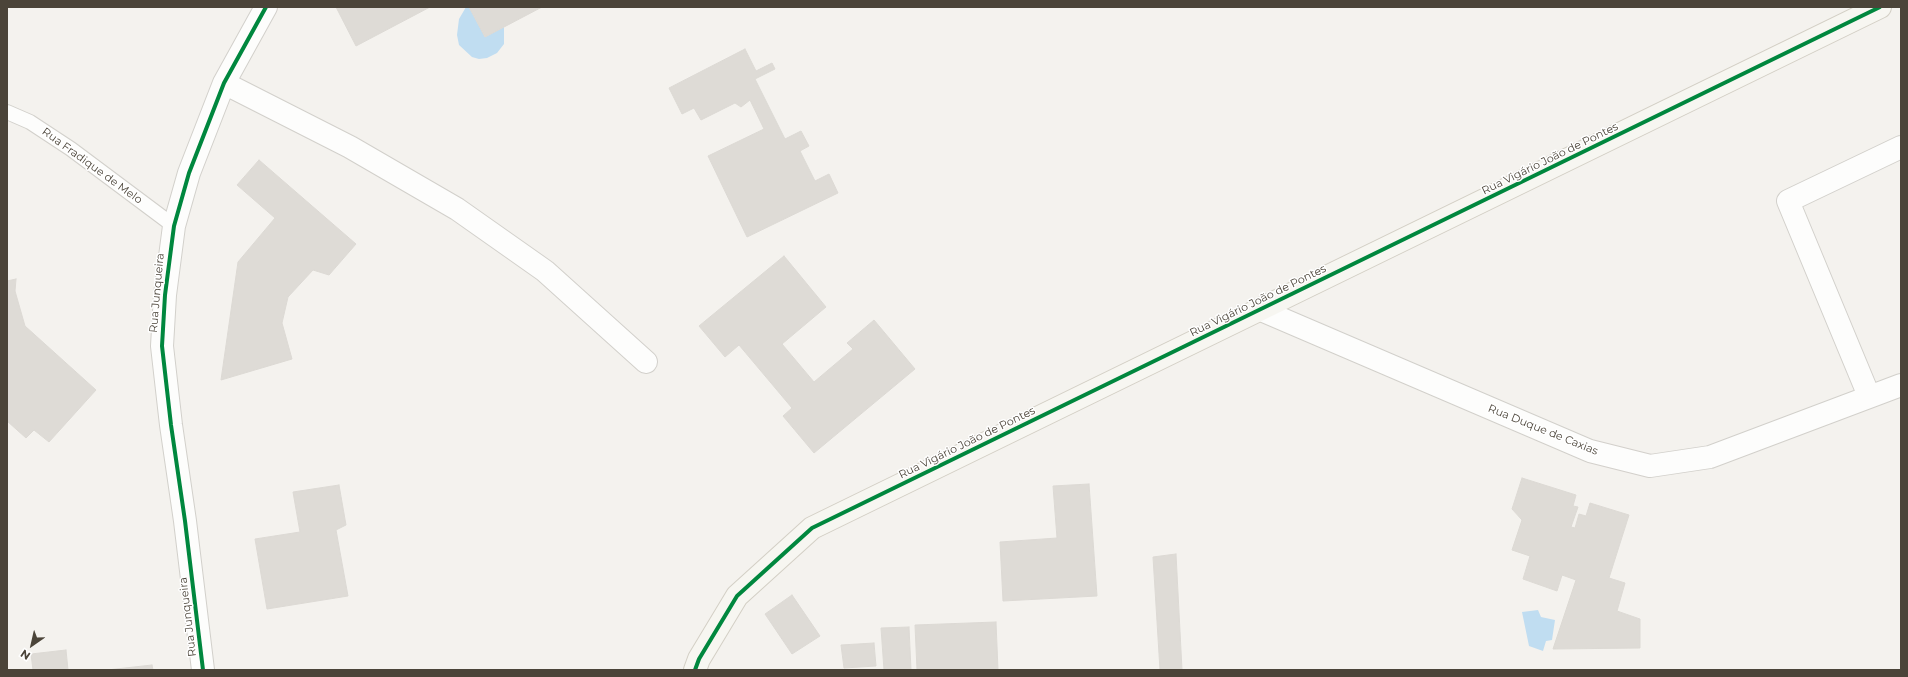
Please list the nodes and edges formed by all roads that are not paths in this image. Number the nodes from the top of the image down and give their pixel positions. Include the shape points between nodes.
1 (266, 7) edge
2 (1880, 7) edge
3 (224, 83) junction
4 (7, 112) edge
5 (1901, 147) edge
6 (174, 226) junction
7 (1260, 310) junction
8 (646, 362) dead end
9 (1901, 385) edge
10 (1869, 396) junction
11 (203, 670) edge
12 (695, 670) edge

1 - 3 street, Rua Junqueira
2 - 7 street, Rua Vigário João de Pontes
3 - 6 street, Rua Junqueira via 189,173
3 - 8 street via 350,147 456,208 545,271
4 - 6 lane, Rua Fradique de Melo via 30,122 71,149
5 - 10 street via 1788,201
6 - 11 street, Rua Junqueira via 165,295 162,346
7 - 10 street, Rua Duque de Caxias via 1590,452 1650,466 1710,457
7 - 12 street, Rua Vigário João de Pontes via 812,528 736,596
9 - 10 street, Rua Duque de Caxias

